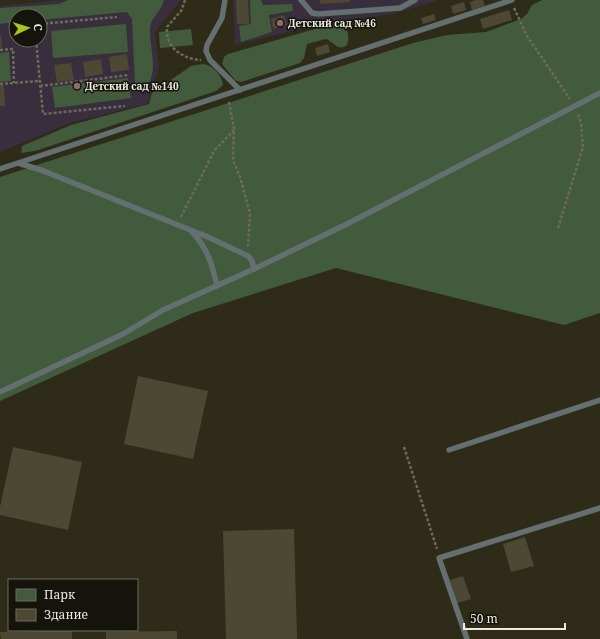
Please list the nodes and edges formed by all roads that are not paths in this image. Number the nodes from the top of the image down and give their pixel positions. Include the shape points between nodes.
1 (225, 0) edge
2 (301, 0) edge
3 (415, 0) edge
4 (512, 0) edge
5 (240, 90) junction
6 (600, 93) edge
7 (18, 163) junction
8 (0, 169) edge
9 (190, 230) junction
10 (254, 269) junction
11 (217, 286) junction
12 (0, 392) edge
13 (600, 400) edge
14 (449, 450) dead end
15 (600, 508) edge
16 (467, 639) edge

1 - 5 lane via 222,18 206,51 210,60
2 - 3 lane via 312,13 318,14 400,8
4 - 5 lane
5 - 7 lane
6 - 10 lane
7 - 8 lane
7 - 9 lane
9 - 10 lane via 248,256
9 - 11 lane via 203,244
10 - 11 lane
11 - 12 lane via 163,310 116,337
13 - 14 lane
15 - 16 lane via 439,558

